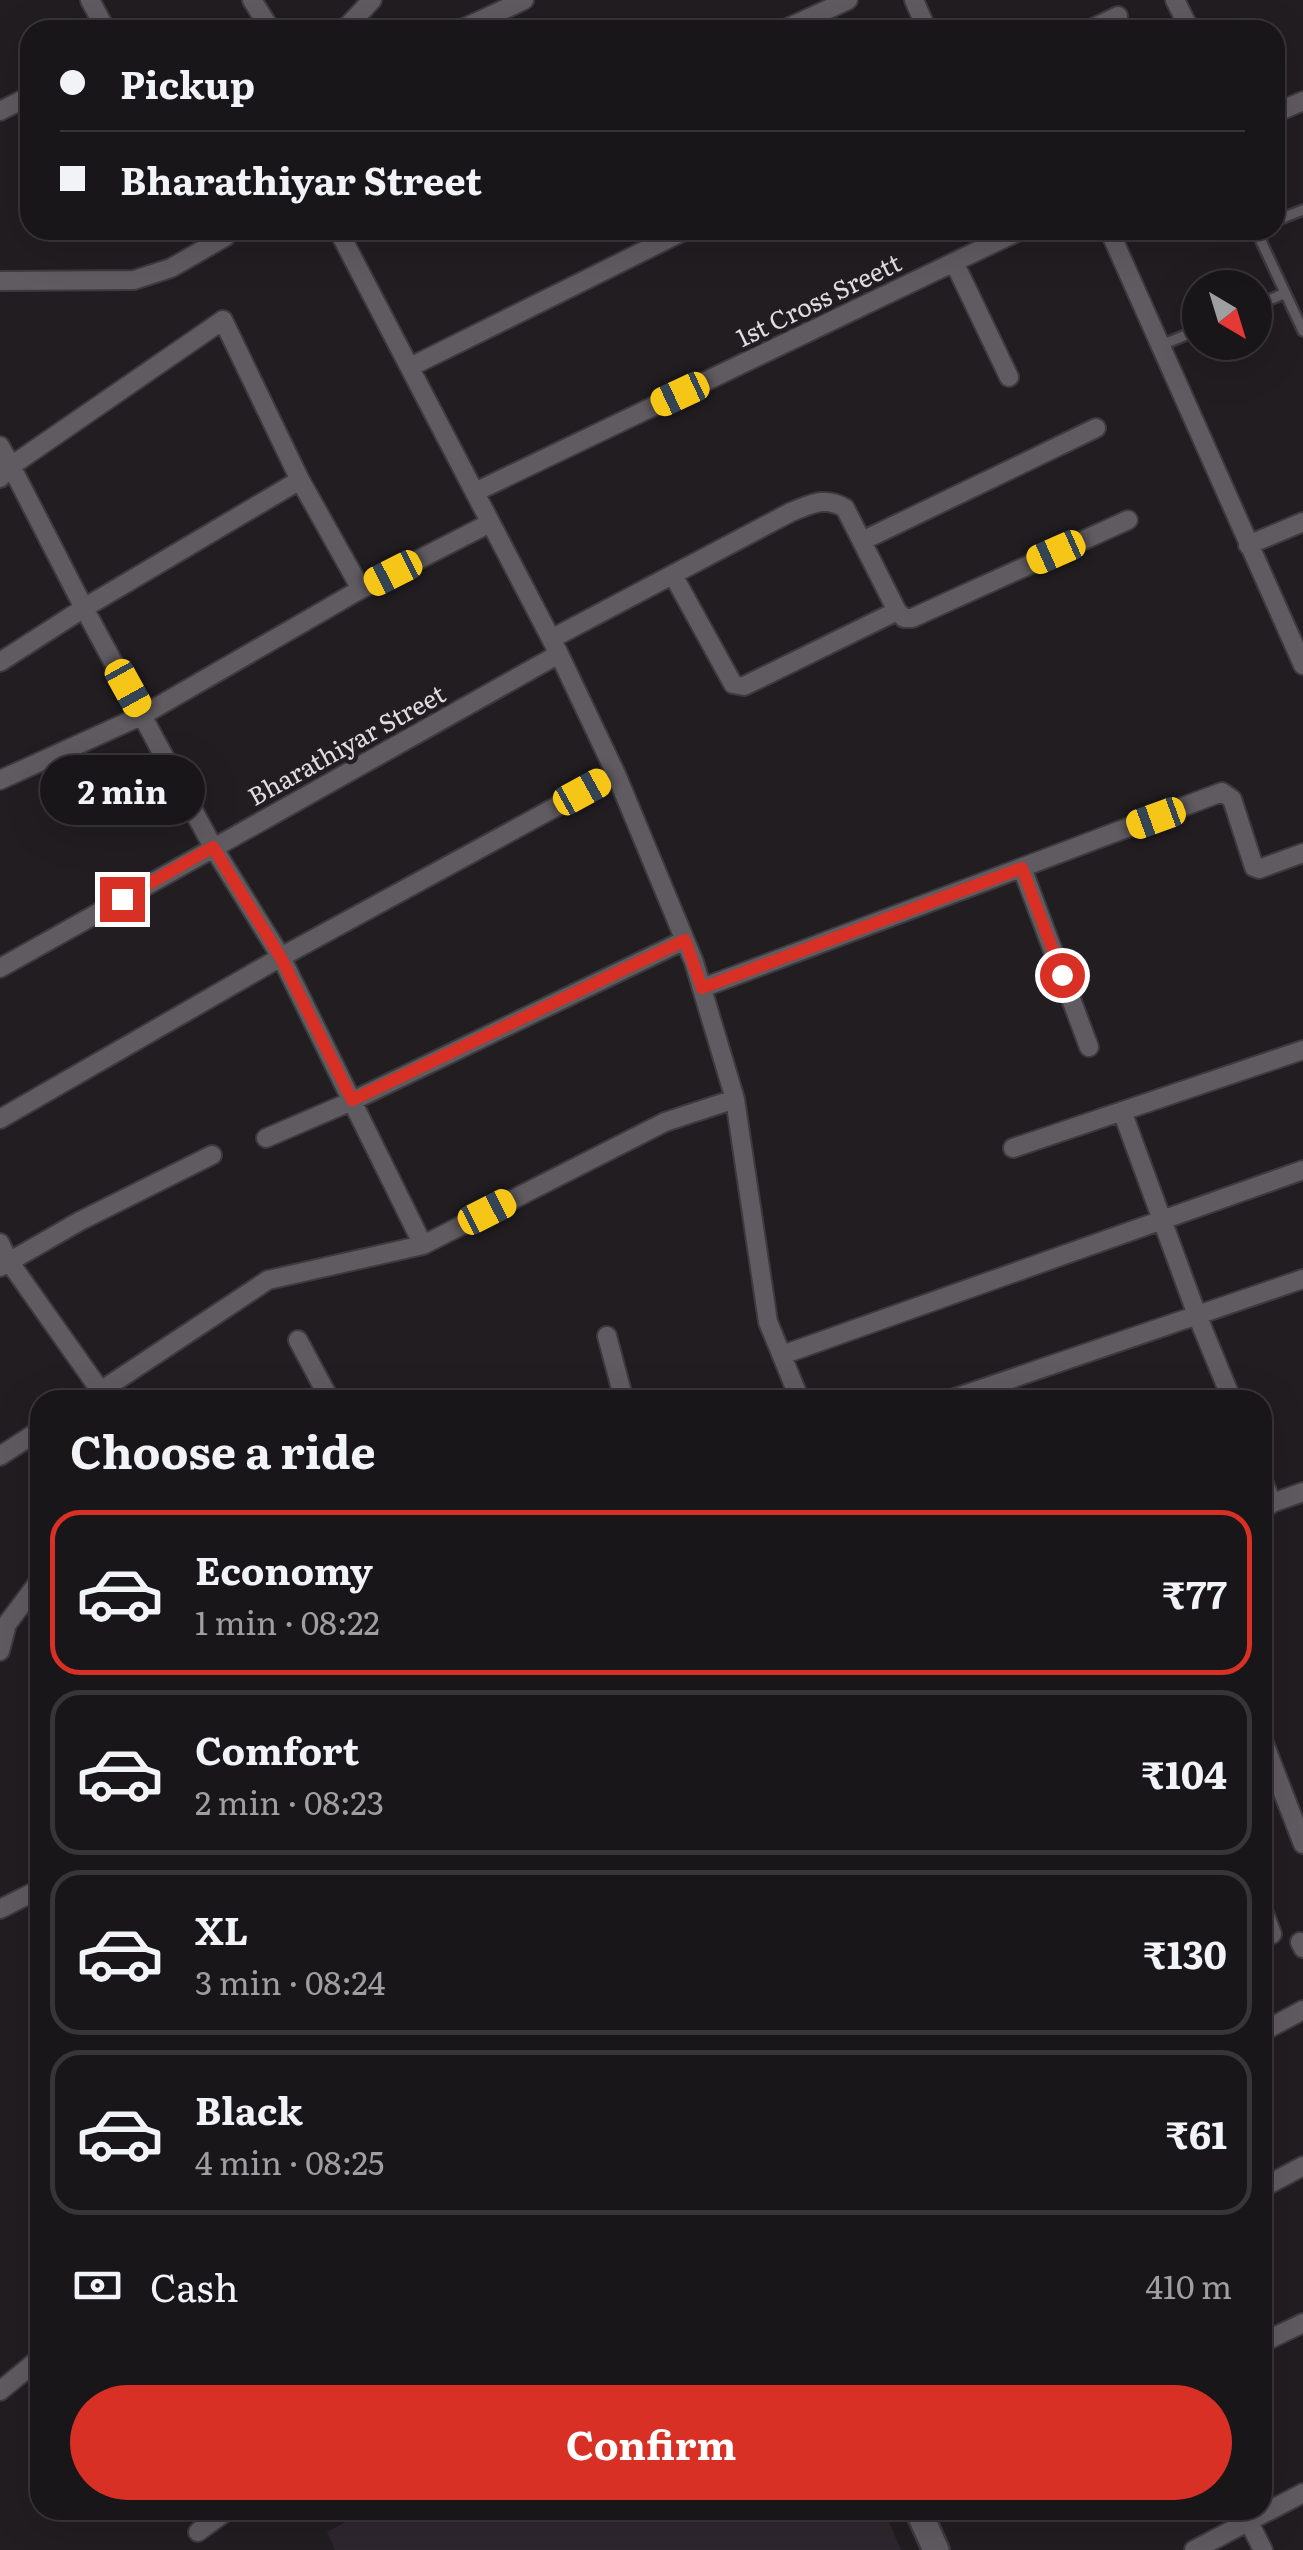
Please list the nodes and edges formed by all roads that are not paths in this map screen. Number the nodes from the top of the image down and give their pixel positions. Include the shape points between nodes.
1 (372, 0) edge
2 (524, 0) edge
3 (848, 0) edge
4 (1118, 16) dead end
5 (353, 20) edge
6 (481, 20) edge
7 (804, 20) edge
8 (1109, 20) edge
9 (220, 240) edge
10 (346, 240) edge
11 (666, 240) edge
12 (1000, 240) edge
13 (1114, 240) edge
14 (1261, 240) edge
15 (954, 262) junction
16 (0, 282) edge
17 (1283, 294) junction
18 (1272, 299) edge
19 (1303, 331) edge
20 (1182, 337) edge
21 (1162, 346) junction
22 (412, 366) junction
23 (1009, 377) dead end
24 (1096, 428) dead end
25 (0, 446) edge
26 (6, 472) edge
27 (300, 480) junction
28 (474, 492) junction
29 (1128, 520) dead end
30 (1303, 522) edge
31 (490, 524) junction
32 (862, 541) junction
33 (1248, 544) junction
34 (673, 574) junction
35 (361, 589) junction
36 (84, 608) junction
37 (896, 611) junction
38 (1303, 620) edge
39 (1284, 627) junction
40 (555, 647) junction
41 (0, 662) edge
42 (1303, 665) edge
43 (142, 715) junction
44 (616, 774) junction
45 (0, 780) edge
46 (213, 847) junction
47 (1303, 853) edge
48 (1022, 868) junction
49 (685, 940) junction
50 (281, 958) junction
51 (0, 968) edge
52 (702, 988) junction
53 (1089, 1047) dead end
54 (1303, 1050) edge
55 (735, 1099) junction
56 (352, 1100) junction
57 (1122, 1111) junction
58 (0, 1119) edge
59 (266, 1138) dead end
60 (1014, 1148) dead end
61 (212, 1156) dead end
62 (1303, 1170) edge
63 (1162, 1220) junction
64 (424, 1245) junction
65 (3, 1256) edge
66 (1303, 1280) edge
67 (1197, 1316) junction
68 (607, 1336) dead end
69 (298, 1340) dead end
70 (782, 1355) junction
71 (93, 1390) edge
72 (108, 1390) edge
73 (325, 1390) edge
74 (621, 1390) edge
75 (796, 1390) edge
76 (979, 1390) edge
77 (1228, 1390) edge
78 (30, 1436) edge
79 (0, 1456) edge
80 (1303, 1492) edge
81 (1272, 1505) edge
82 (30, 1593) edge
83 (0, 1651) edge
84 (1272, 1764) edge
85 (1303, 1844) edge
86 (30, 1897) edge
87 (0, 1909) edge
88 (1303, 2010) edge
89 (1272, 2027) edge
90 (1303, 2166) edge
91 (1272, 2183) edge
92 (1303, 2322) edge
93 (1272, 2338) edge
94 (30, 2366) edge
95 (0, 2391) edge
96 (1303, 2493) edge
97 (1272, 2505) edge
98 (214, 2520) edge
99 (922, 2520) edge
100 (1239, 2520) edge
101 (1248, 2520) edge
102 (198, 2532) dead end
103 (936, 2550) edge
104 (1194, 2550) edge
105 (1263, 2550) edge

1 - 5 street
2 - 6 street
3 - 7 street
4 - 8 street
9 - 16 street via 172,268 134,280
10 - 22 street
11 - 22 street
12 - 15 street, 1st Cross Sreett
13 - 21 street
14 - 17 lane
15 - 23 street
15 - 28 street, 1st Cross Sreett
17 - 18 lane
17 - 19 lane
20 - 21 lane
21 - 33 street
22 - 28 street
24 - 32 street
25 - 26 street
26 - 27 street via 224,320
26 - 36 street
27 - 35 street
27 - 36 street
28 - 31 street
29 - 37 street via 912,618
30 - 33 street
31 - 35 street
31 - 40 street
32 - 34 street, Bharathiyar Street via 846,508 822,500
32 - 37 street, Bharathiyar Street
33 - 39 street
34 - 37 street via 733,684 744,686
34 - 40 street, Bharathiyar Street
35 - 43 street
36 - 41 street
36 - 43 street
38 - 39 street
39 - 42 street
40 - 44 street
40 - 46 street, Bharathiyar Street
43 - 45 street
43 - 46 street
44 - 49 street
44 - 50 street
46 - 50 street
46 - 51 street, Bharathiyar Street
47 - 48 street via 1254,868 1232,799 1222,792
48 - 52 street
48 - 53 street
49 - 52 street
49 - 56 street
50 - 56 street
50 - 58 street
52 - 55 street
54 - 57 street
55 - 64 street via 665,1122
55 - 70 street via 768,1322
56 - 59 street
56 - 64 street
57 - 60 street
57 - 63 street
61 - 65 street
62 - 63 street
63 - 67 street
63 - 70 street
64 - 72 street via 268,1280
65 - 71 street
66 - 67 street
67 - 76 street
67 - 77 street
68 - 74 street
69 - 73 street
70 - 75 street
78 - 79 street
80 - 81 street
82 - 83 street via 7,1624
84 - 85 street
86 - 87 street
88 - 89 street
90 - 91 street
92 - 93 street
94 - 95 street
96 - 97 street
98 - 102 street
99 - 103 street
100 - 104 street
101 - 105 street

